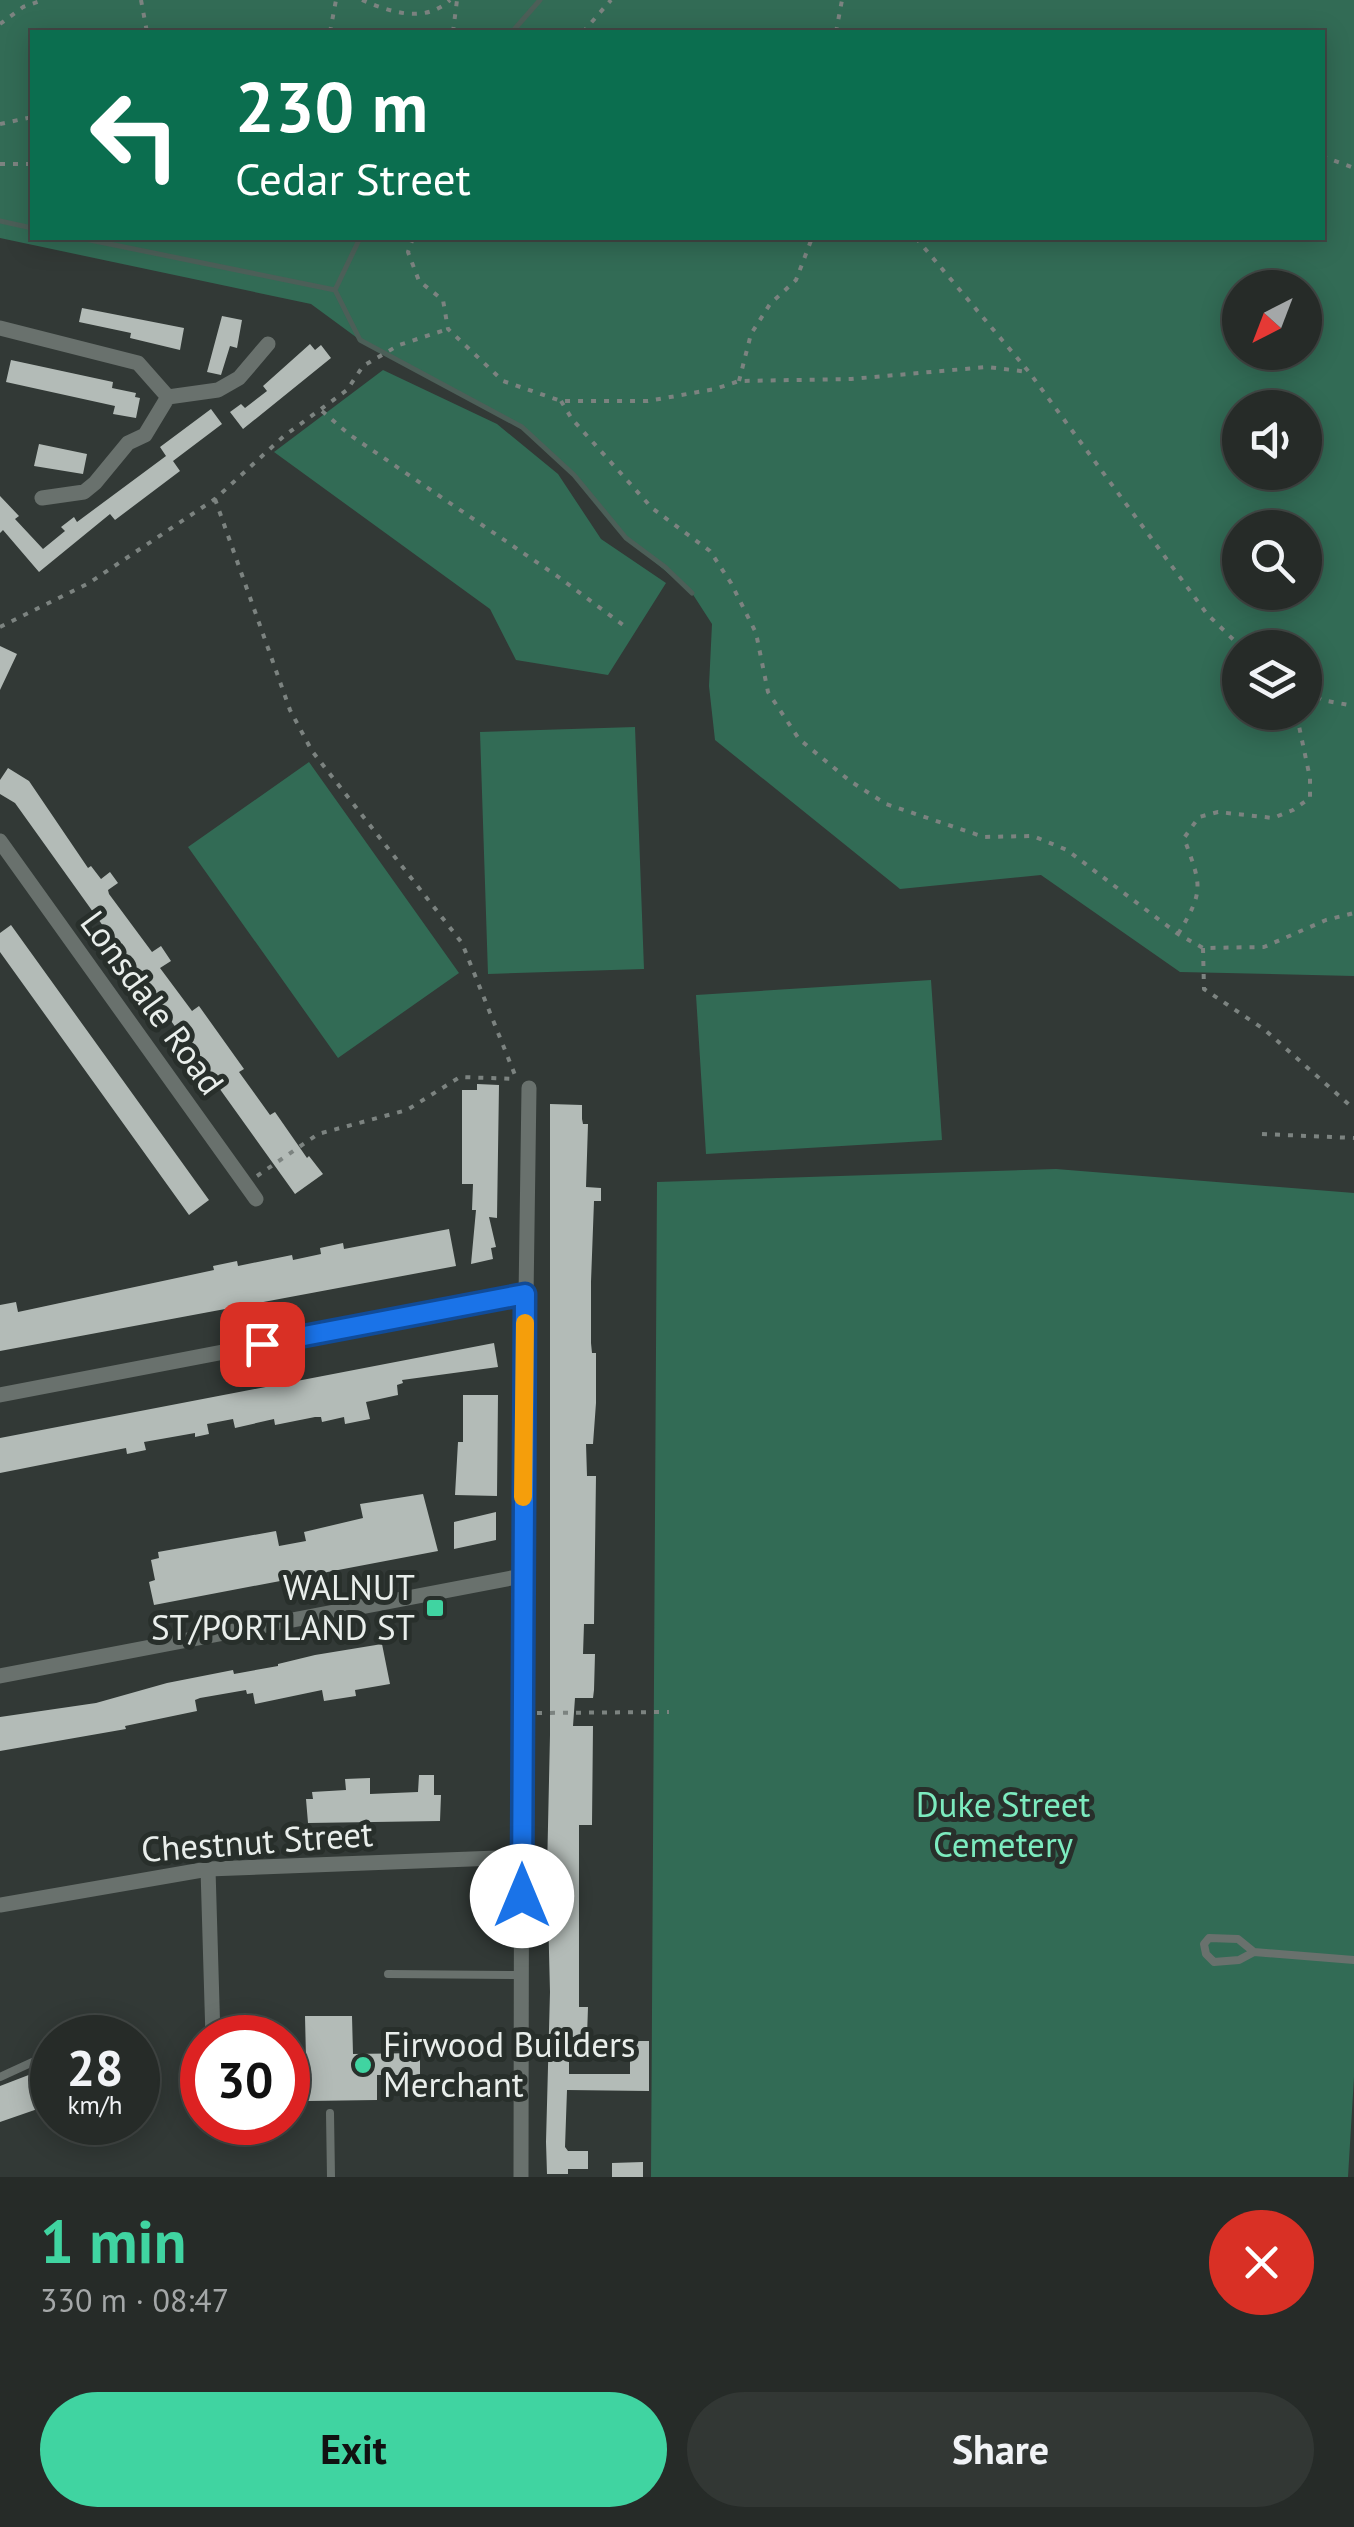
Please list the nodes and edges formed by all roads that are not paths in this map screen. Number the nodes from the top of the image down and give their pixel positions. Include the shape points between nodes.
1 (0, 328) edge
2 (268, 344) dead end
3 (168, 396) junction
4 (42, 498) dead end
5 (0, 841) edge
6 (529, 1088) dead end
7 (256, 1199) dead end
8 (525, 1294) junction
9 (0, 1395) edge
10 (522, 1576) junction
11 (0, 1676) edge
12 (522, 1857) junction
13 (208, 1870) junction
14 (0, 1905) edge
15 (1254, 1952) junction
16 (1354, 1960) edge
17 (388, 1974) dead end
18 (522, 1975) junction
19 (213, 2015) edge
20 (30, 2063) edge
21 (0, 2077) edge
22 (330, 2113) dead end
23 (331, 2177) edge
24 (521, 2177) edge

1 - 3 street via 138,363
2 - 3 street via 239,378 218,390
3 - 4 street via 145,435 128,444 84,492
5 - 7 street, Lonsdale Road
6 - 8 street
8 - 9 street
8 - 10 street
10 - 11 street
10 - 12 street
12 - 13 street, Chestnut Street
12 - 18 street
13 - 14 street, Chestnut Street
13 - 19 street
15 - 15 lane via 1238,1940 1209,1938 1204,1944 1214,1962
15 - 16 lane
17 - 18 lane
18 - 24 street
20 - 21 lane
22 - 23 lane

